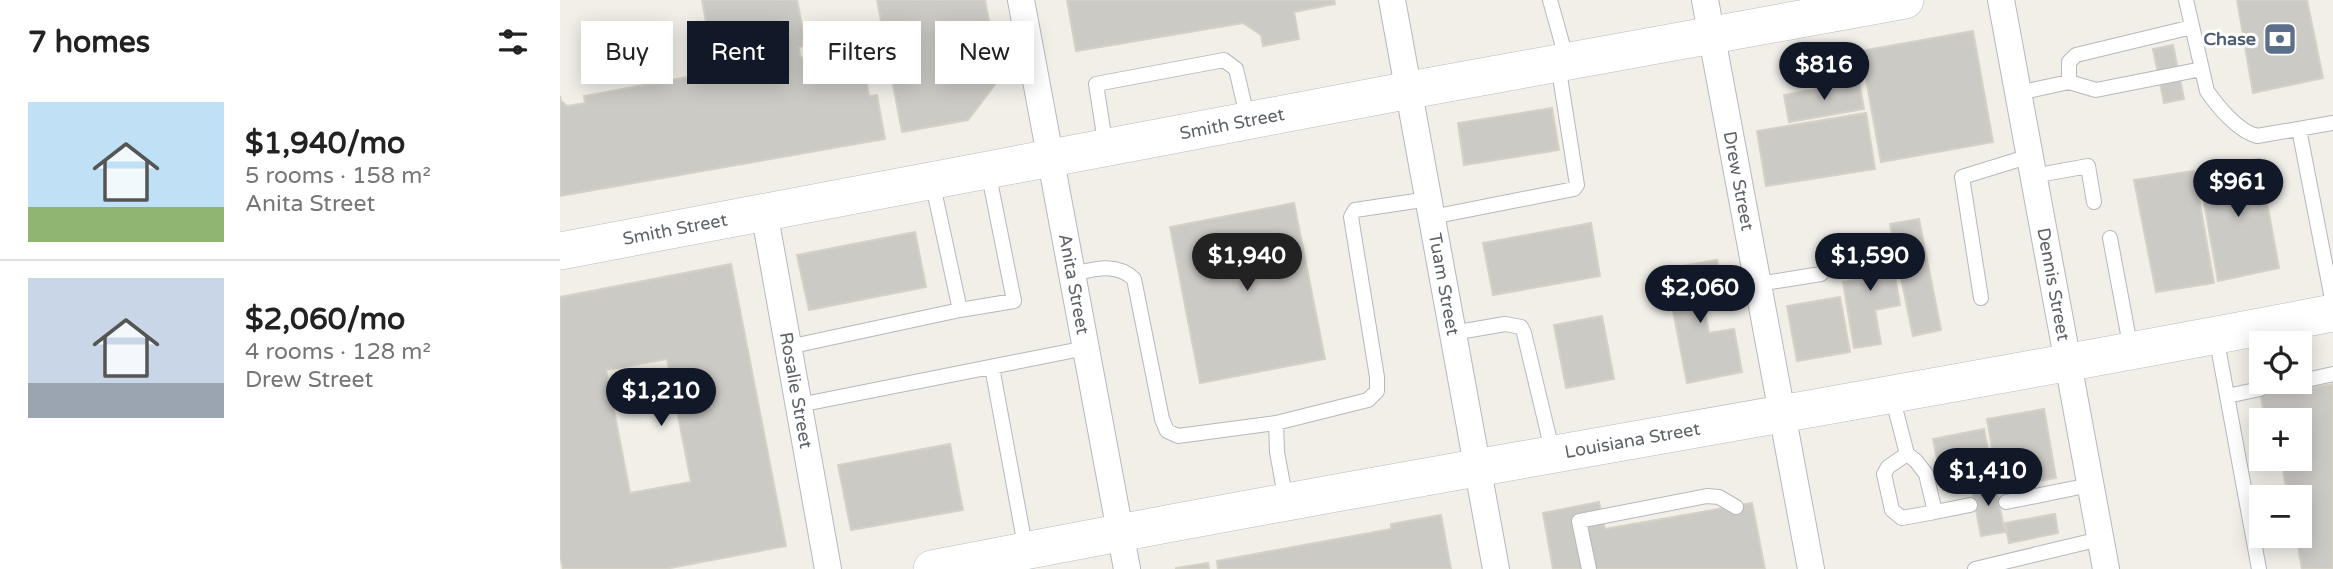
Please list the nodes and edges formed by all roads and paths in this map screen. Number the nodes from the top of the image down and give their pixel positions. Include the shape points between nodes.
1 (1021, 0) edge
2 (1392, 0) edge
3 (1550, 0) edge
4 (1705, 0) edge
5 (1905, 0) edge
6 (2001, 0) edge
7 (2186, 0) edge
8 (2192, 27) junction
9 (1712, 36) junction
10 (1563, 63) junction
11 (2202, 69) junction
12 (2069, 82) junction
13 (1410, 90) junction
14 (2018, 93) junction
15 (1248, 121) junction
16 (2333, 122) edge
17 (2299, 129) junction
18 (1106, 148) junction
19 (1051, 159) junction
20 (2032, 166) junction
21 (988, 170) junction
22 (932, 180) junction
23 (2094, 202) dead end
24 (1431, 208) junction
25 (764, 211) junction
26 (2110, 238) dead end
27 (560, 251) edge
28 (1072, 274) junction
29 (1821, 274) dead end
30 (1758, 284) junction
31 (1981, 298) dead end
32 (2333, 304) edge
33 (960, 310) junction
34 (2333, 313) edge
35 (1453, 333) junction
36 (2216, 336) junction
37 (788, 347) junction
38 (1086, 348) junction
39 (2132, 352) junction
40 (2068, 364) junction
41 (992, 367) junction
42 (2333, 374) edge
43 (2312, 379) edge
44 (2249, 391) edge
45 (1892, 395) junction
46 (2227, 396) junction
47 (799, 405) junction
48 (1782, 413) junction
49 (1276, 422) junction
50 (1906, 454) junction
51 (1553, 455) junction
52 (1478, 469) junction
53 (2090, 485) junction
54 (2006, 502) dead end
55 (1286, 503) junction
56 (1970, 505) dead end
57 (1736, 507) dead end
58 (1935, 512) junction
59 (1120, 532) junction
60 (2101, 540) junction
61 (1026, 551) junction
62 (987, 564) edge
63 (828, 569) edge
64 (932, 569) edge
65 (1127, 569) edge
66 (1496, 569) edge
67 (1589, 569) edge
68 (1811, 569) edge
69 (1975, 569) edge
70 (2106, 569) edge
71 (2259, 569) edge

1 - 19 street, Anita Street
2 - 13 street, Tuam Street
3 - 10 lane
4 - 9 street, Drew Street
5 - 9 main road, Smith Street
6 - 14 street, Dennis Street
7 - 8 lane
8 - 11 lane
8 - 12 lane via 2076,55 2069,62
9 - 10 main road, Smith Street
9 - 30 street, Drew Street
10 - 13 main road, Smith Street
10 - 24 lane via 1577,185
11 - 12 lane via 2096,90
11 - 17 lane via 2214,101 2248,134
12 - 14 lane
13 - 15 main road, Smith Street
13 - 24 street, Tuam Street
14 - 20 street, Dennis Street
15 - 18 main road, Smith Street
15 - 18 lane via 1236,69 1224,60 1096,84
16 - 17 lane
17 - 32 lane
18 - 19 main road, Smith Street
19 - 21 main road, Smith Street
19 - 28 street, Anita Street
20 - 23 lane via 2088,166
20 - 31 lane via 1962,177
20 - 40 street, Dennis Street
21 - 22 main road, Smith Street
21 - 33 lane via 1014,301
22 - 25 main road, Smith Street
22 - 33 lane
24 - 35 street, Tuam Street
24 - 49 lane via 1356,210 1351,217 1377,391 1368,400
25 - 27 main road, Smith Street
25 - 37 street, Rosalie Street
26 - 39 lane
28 - 38 street, Anita Street
28 - 49 lane via 1107,267 1126,271 1134,279 1167,431 1178,436
29 - 30 lane
30 - 48 street, Drew Street
33 - 37 lane
34 - 36 main road, Louisiana Street
35 - 51 lane via 1505,324 1521,327
35 - 52 street, Tuam Street
36 - 39 main road, Louisiana Street
36 - 46 lane
37 - 47 street, Rosalie Street
38 - 41 lane
38 - 59 street, Anita Street
39 - 40 main road, Louisiana Street
40 - 45 main road, Louisiana Street
40 - 53 street, Dennis Street
41 - 47 lane
41 - 61 lane
42 - 43 lane
44 - 46 lane
45 - 48 main road, Louisiana Street
45 - 50 lane
46 - 71 lane
47 - 63 street, Rosalie Street
48 - 51 main road, Louisiana Street
48 - 68 street, Drew Street
49 - 55 lane
50 - 58 lane via 1926,474
50 - 58 lane via 1884,474 1892,510 1902,518
51 - 52 main road, Louisiana Street
52 - 55 main road, Louisiana Street
52 - 66 street, Tuam Street
53 - 54 lane
53 - 60 street, Dennis Street
55 - 59 main road, Louisiana Street
56 - 58 lane
57 - 67 lane via 1707,496 1579,521
59 - 61 main road, Louisiana Street
59 - 65 street, Anita Street
60 - 69 lane
60 - 70 street, Dennis Street
61 - 62 main road, Louisiana Street
62 - 64 main road, Louisiana Street

